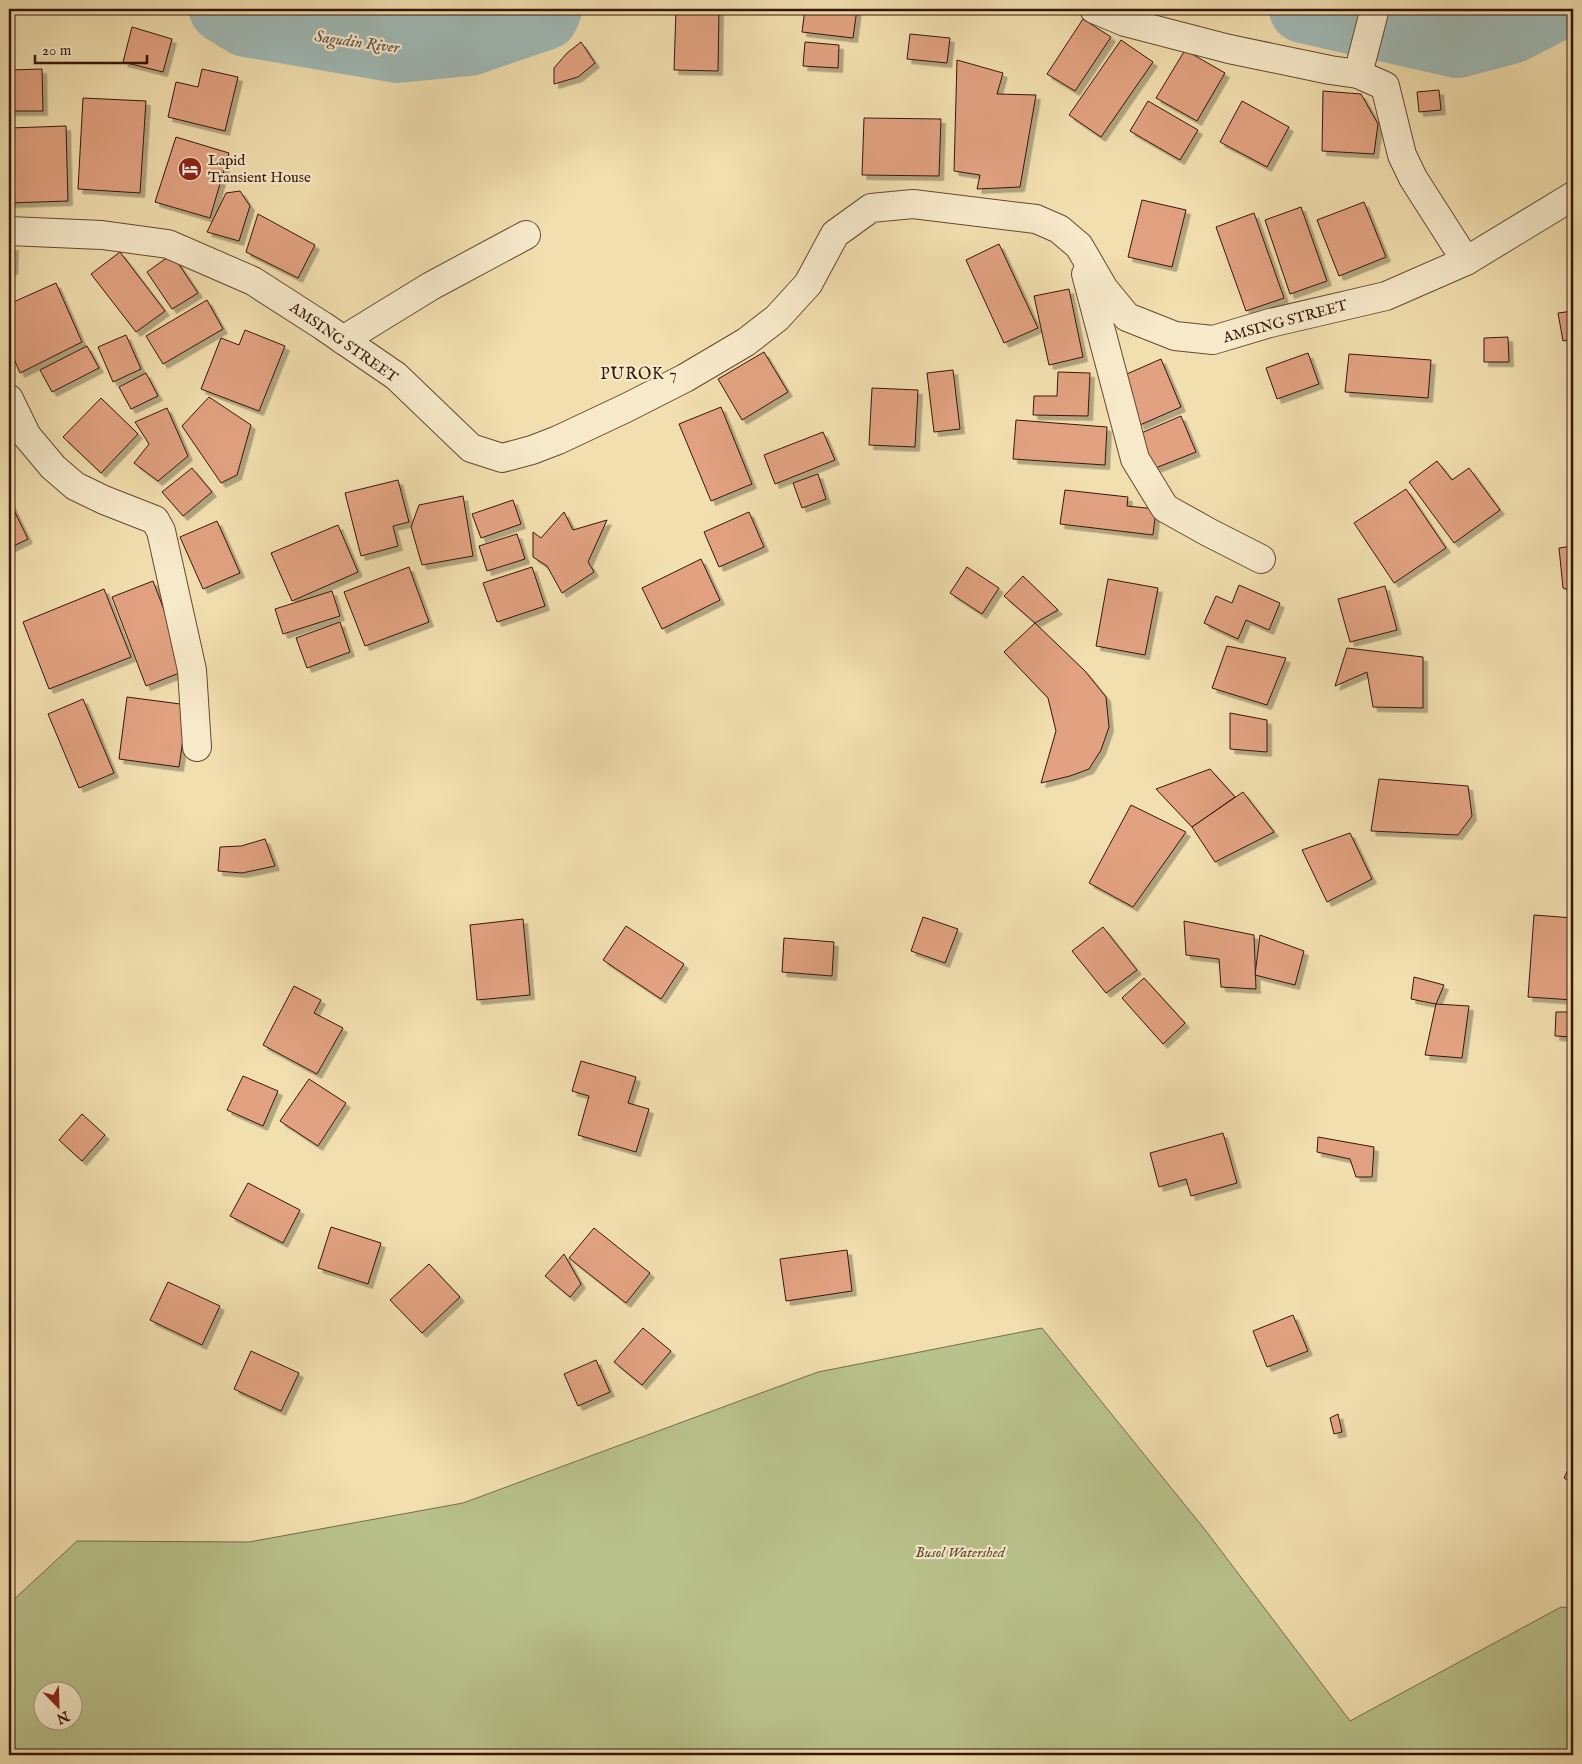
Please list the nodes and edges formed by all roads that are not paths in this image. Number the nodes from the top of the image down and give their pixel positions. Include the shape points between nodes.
1 (1094, 9) edge
2 (1374, 12) dead end
3 (1361, 63) junction
4 (1570, 202) edge
5 (9, 231) edge
6 (526, 235) dead end
7 (1079, 246) junction
8 (1466, 261) junction
9 (344, 340) junction
10 (9, 399) edge
11 (1261, 559) dead end
12 (197, 747) dead end

1 - 3 street via 1125,22 1228,49 1330,70
2 - 3 street
3 - 8 street via 1385,86 1402,154 1413,178
4 - 8 street, AMSING STREET
5 - 9 street, AMSING STREET via 102,235 168,244 253,281
6 - 9 street via 431,286
7 - 8 street, AMSING STREET via 1104,289 1127,318 1175,336 1213,340 1386,296
7 - 9 street, AMSING STREET via 1059,229 1036,219 913,204 871,208 835,234 808,284 777,318 746,342 685,378 609,416 558,440 502,458 471,448 396,376
7 - 11 street via 1136,459 1165,508
10 - 12 street via 27,436 52,467 76,486 155,520 161,531 192,670

